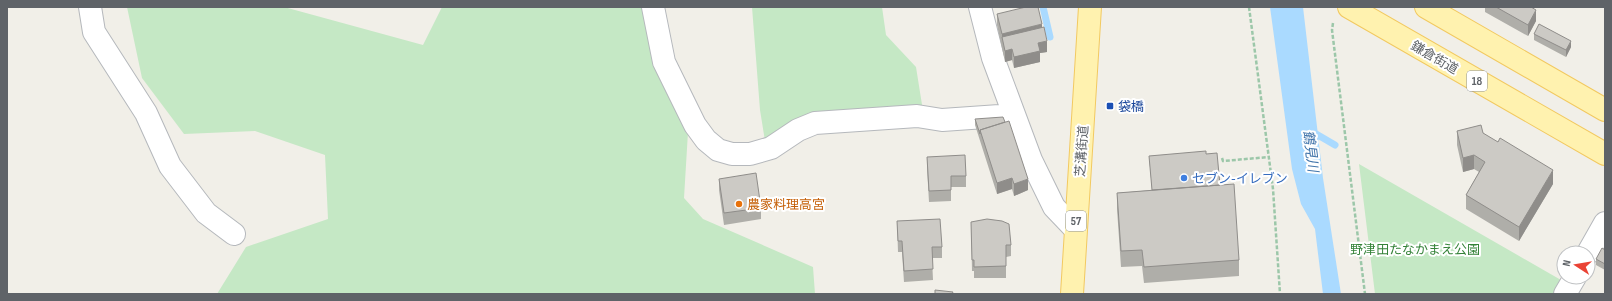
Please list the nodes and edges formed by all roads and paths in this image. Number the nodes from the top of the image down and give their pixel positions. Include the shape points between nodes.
1 (90, 7) edge
2 (653, 7) edge
3 (980, 7) edge
4 (1090, 7) edge
5 (1249, 7) edge
6 (1426, 7) edge
7 (1341, 14) edge
8 (1605, 110) edge
9 (1014, 115) junction
10 (1605, 154) edge
11 (1269, 157) junction
12 (1222, 158) dead end
13 (1605, 223) edge
14 (1075, 229) junction
15 (234, 234) dead end
16 (1593, 245) edge
17 (1072, 294) edge
18 (1280, 294) edge
19 (1365, 294) edge

1 - 15 street via 94,32 146,113 170,166 206,213
2 - 9 street via 664,62 695,125 706,140 718,150 732,154 750,154 771,148 798,130 815,123 917,116 942,120
3 - 9 street via 993,58
4 - 14 main road, 芝溝街道 / 57
5 - 11 path
6 - 8 main road
7 - 10 main road, 鎌倉街道 / 18
7 - 19 path via 1332,30
9 - 14 street via 1031,160 1054,207
11 - 12 path via 1223,161
11 - 18 path
13 - 16 street
14 - 17 main road, 芝溝街道 / 57

